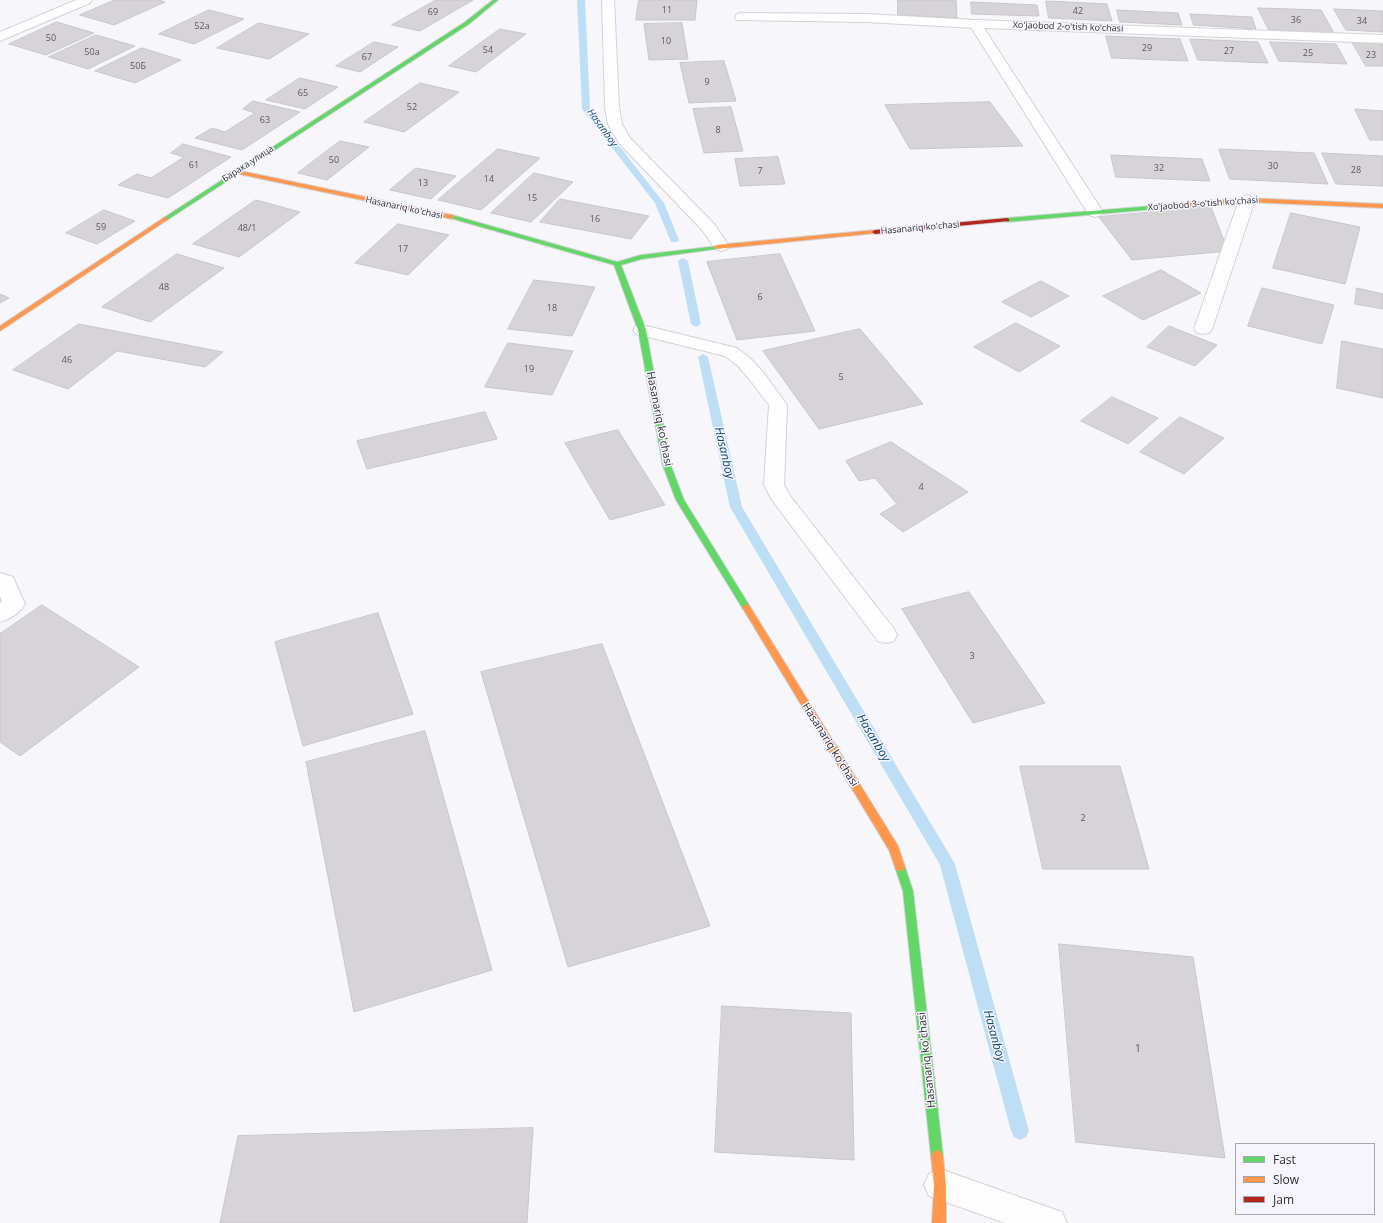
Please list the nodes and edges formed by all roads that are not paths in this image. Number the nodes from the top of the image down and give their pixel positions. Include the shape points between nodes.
1 (86, 0) edge
2 (496, 0) edge
3 (608, 0) edge
4 (741, 17) dead end
5 (975, 24) junction
6 (0, 37) edge
7 (1383, 39) edge
8 (236, 172) junction
9 (1247, 200) junction
10 (1383, 206) edge
11 (1095, 212) junction
12 (722, 246) junction
13 (617, 264) junction
14 (0, 329) edge
15 (1203, 329) dead end
16 (642, 330) junction
17 (0, 580) edge
18 (0, 614) edge
19 (886, 635) dead end
20 (940, 1185) junction
21 (939, 1223) edge
22 (1051, 1223) edge

1 - 6 street
2 - 8 street, Барака улица via 466,23
3 - 12 street via 612,107 615,124 624,140 709,228
4 - 5 street, Xo'jaobod 2-o'tish ko'chasi via 866,18
5 - 7 street, Xo'jaobod 2-o'tish ko'chasi
5 - 11 street
8 - 13 street, Hasanariq ko'chasi via 459,219
8 - 14 street, Барака улица
9 - 10 street, Xo'jaobod 3-o'tish ko'chasi
9 - 11 street, Xo'jaobod 3-o'tish ko'chasi
9 - 15 street
11 - 12 street, Hasanariq ko'chasi
12 - 13 street, Hasanariq ko'chasi via 641,257
13 - 16 street, Hasanariq ko'chasi
16 - 19 street via 731,352 740,357 773,396 778,405 774,485 782,500
16 - 20 street, Hasanariq ko'chasi via 662,445 680,500 894,849 908,891
17 - 18 street via 4,582 14,604
20 - 21 street, Hasanariq ko'chasi
20 - 22 street

